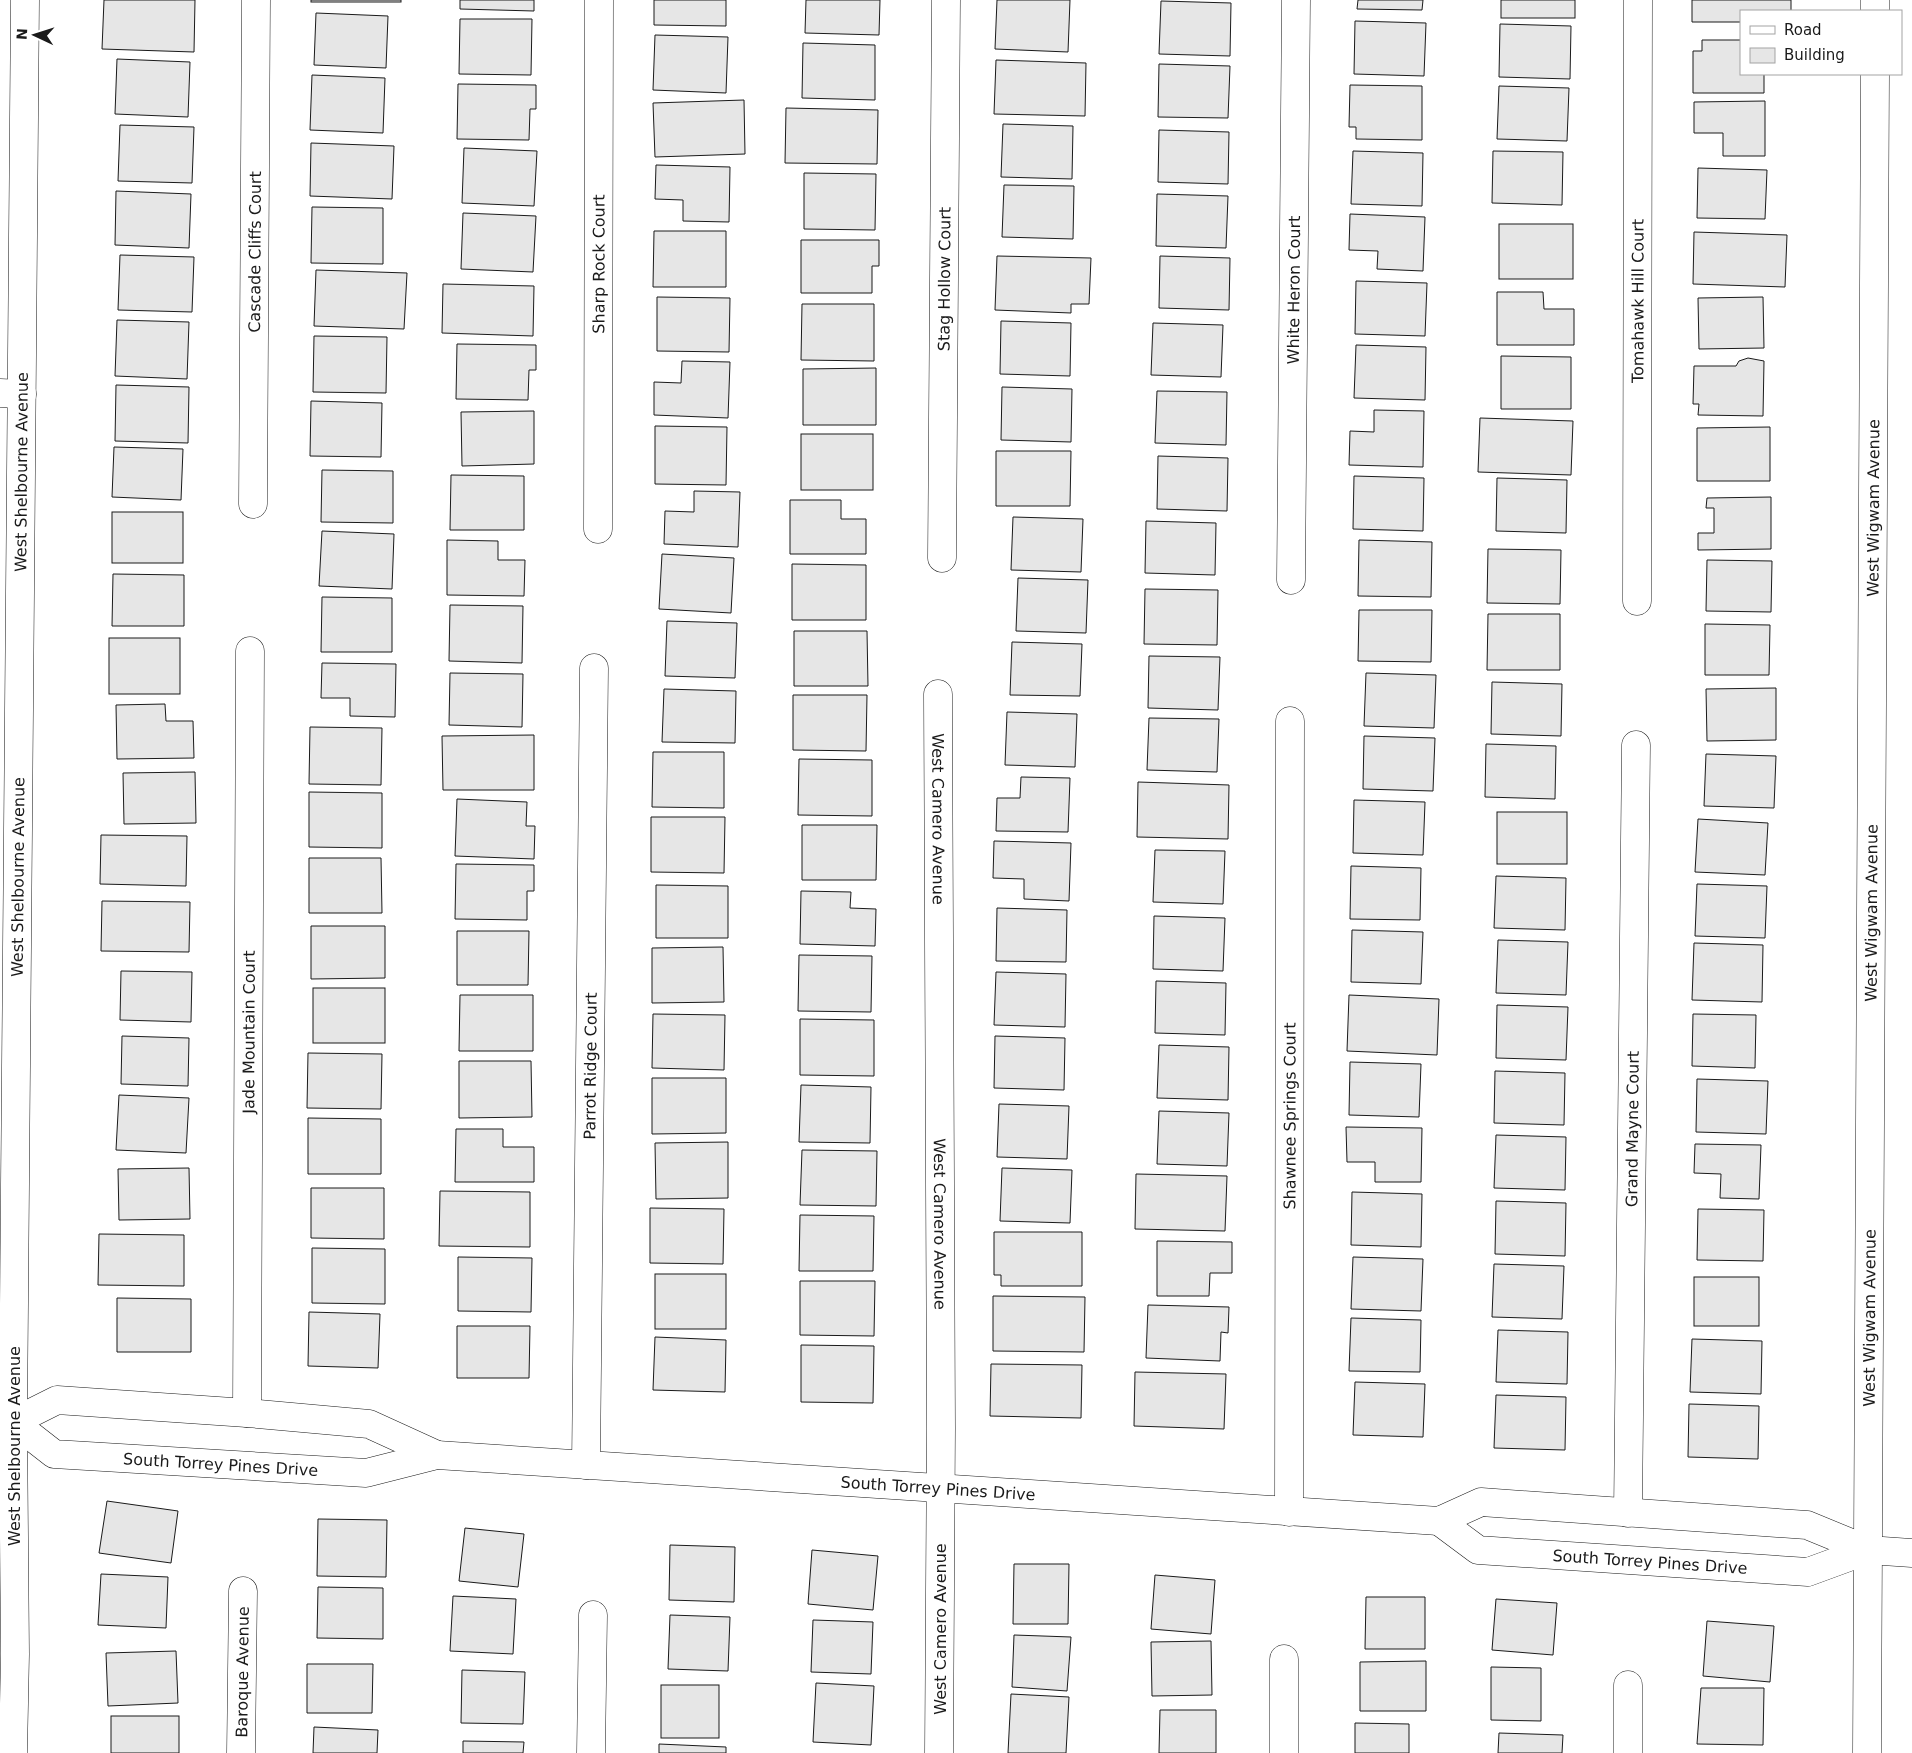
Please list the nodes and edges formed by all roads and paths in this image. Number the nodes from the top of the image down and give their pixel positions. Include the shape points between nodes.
1 (25, 0) edge
2 (256, 0) edge
3 (599, 0) edge
4 (946, 0) edge
5 (1296, 0) edge
6 (1638, 0) edge
7 (1875, 75) edge
8 (11, 393) edge
9 (253, 504) dead end
10 (598, 528) dead end
11 (942, 558) dead end
12 (1291, 580) dead end
13 (1637, 601) dead end
14 (250, 651) dead end
15 (594, 668) dead end
16 (938, 694) dead end
17 (1290, 721) dead end
18 (1636, 745) dead end
19 (10, 747) edge
20 (8, 1114) edge
21 (247, 1414) junction
22 (6, 1421) edge
23 (437, 1455) junction
24 (586, 1465) junction
25 (941, 1488) junction
26 (1289, 1512) junction
27 (1628, 1513) junction
28 (1439, 1521) junction
29 (1868, 1550) junction
30 (1912, 1553) edge
31 (243, 1591) dead end
32 (593, 1615) dead end
33 (7, 1654) edge
34 (1284, 1659) dead end
35 (1628, 1685) dead end
36 (13, 1753) edge
37 (241, 1753) edge
38 (591, 1753) edge
39 (939, 1753) edge
40 (1284, 1753) edge
41 (1628, 1753) edge
42 (1867, 1753) edge

1 - 8 street, West Shelbourne Avenue
2 - 9 street, Cascade Cliffs Court
3 - 10 street, Sharp Rock Court
4 - 11 street, Stag Hollow Court
5 - 12 street, White Heron Court
6 - 13 street, Tomahawk Hill Court
7 - 29 street, West Wigwam Avenue
8 - 19 street, West Shelbourne Avenue
14 - 21 street, Jade Mountain Court
15 - 24 street, Parrot Ridge Court
16 - 25 street, West Camero Avenue
17 - 26 street, Shawnee Springs Court
18 - 27 street, Grand Mayne Court
19 - 20 street, West Shelbourne Avenue
20 - 22 street, West Shelbourne Avenue
21 - 22 street, South Torrey Pines Drive via 57,1400
21 - 23 street, South Torrey Pines Drive via 369,1424
22 - 23 street, South Torrey Pines Drive via 54,1454 366,1473
22 - 33 street, West Shelbourne Avenue
23 - 24 street, South Torrey Pines Drive
24 - 25 street, South Torrey Pines Drive
25 - 26 street, South Torrey Pines Drive
25 - 39 street, West Camero Avenue
26 - 28 street, South Torrey Pines Drive
27 - 28 street, South Torrey Pines Drive via 1481,1502
27 - 29 street, South Torrey Pines Drive via 1807,1525
28 - 29 street, South Torrey Pines Drive via 1478,1550 1798,1572 1808,1572
29 - 30 street, South Torrey Pines Drive
29 - 42 street, West Wigwam Avenue
31 - 37 street, Baroque Avenue
32 - 38 street
33 - 36 street, West Shelbourne Avenue
34 - 40 street
35 - 41 street

